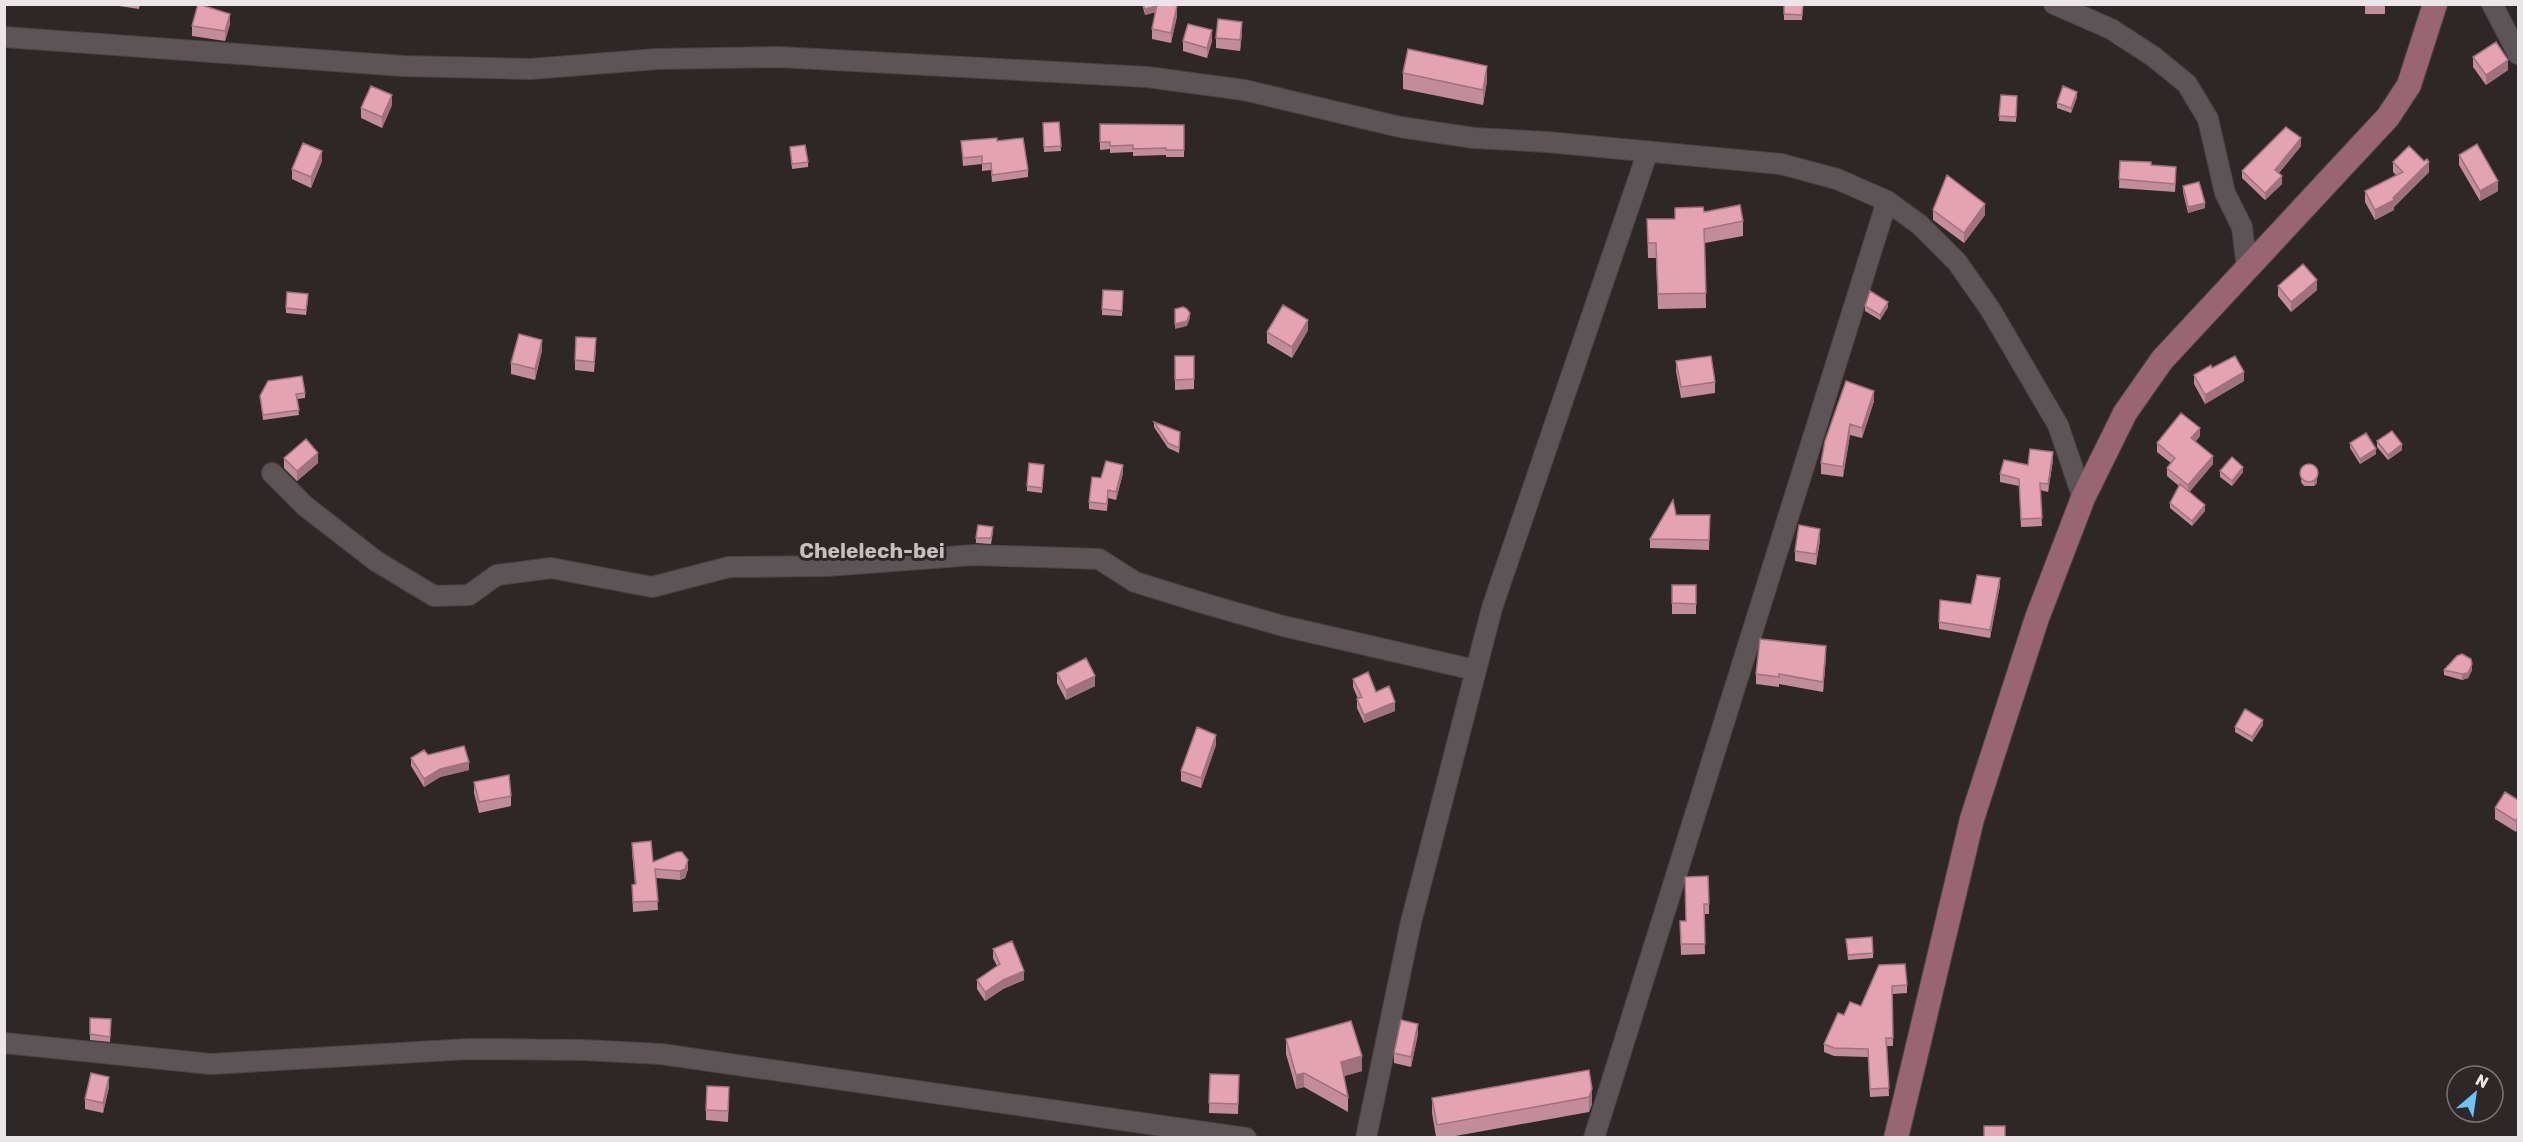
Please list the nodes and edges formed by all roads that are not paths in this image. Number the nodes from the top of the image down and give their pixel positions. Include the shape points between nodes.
1 (2054, 4) edge
2 (2435, 4) edge
3 (2492, 4) edge
4 (4, 37) edge
5 (2518, 54) edge
6 (1648, 151) junction
7 (1887, 201) junction
8 (2247, 268) junction
9 (272, 473) dead end
10 (2083, 498) junction
11 (1474, 670) junction
12 (4, 1043) edge
13 (1246, 1137) edge
14 (1366, 1137) edge
15 (1594, 1137) edge
16 (1896, 1137) edge

1 - 8 street via 2111,29 2187,84 2208,119 2225,193 2242,227
2 - 8 main road via 2409,85 2388,117
3 - 5 street
4 - 6 street via 403,66 531,69 657,59 779,57 1147,77 1244,90 1400,127 1474,138
6 - 7 street via 1781,164 1837,178
6 - 11 street via 1529,496
7 - 10 street via 1920,225 1957,261 1990,309 2058,425
7 - 15 street
8 - 10 main road via 2162,360 2125,413
9 - 11 street via 305,506 376,561 434,596 469,595 497,575 551,568 652,587 729,567 827,566 974,555 1099,559 1135,582 1217,607
10 - 16 main road via 2037,618 1972,819
11 - 14 street via 1411,922
12 - 13 street via 211,1064 469,1049 662,1054

